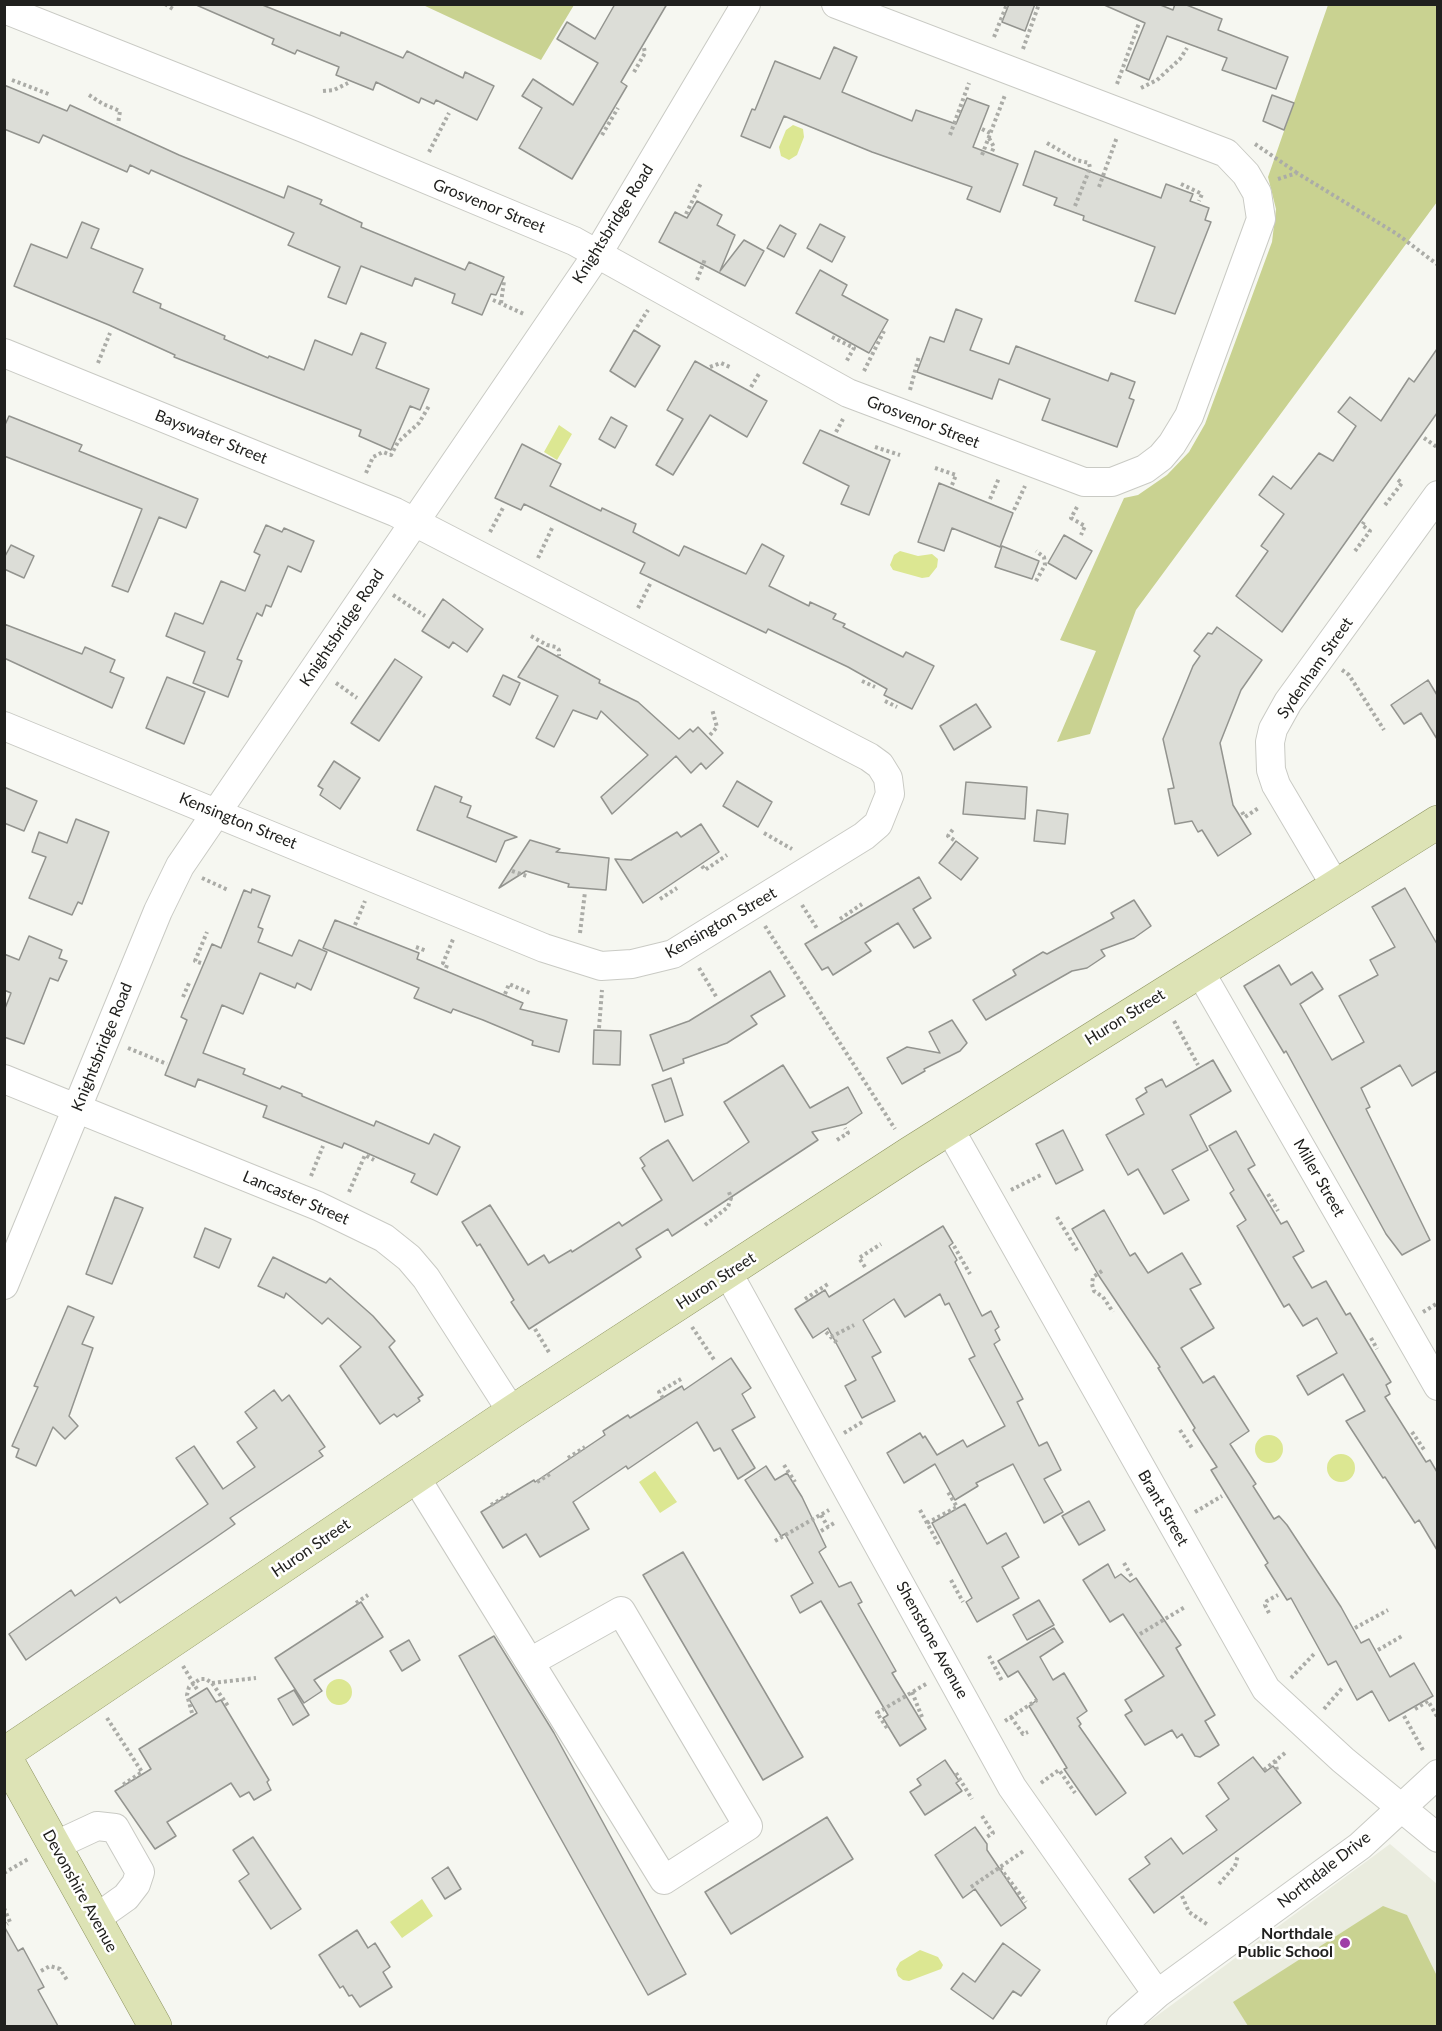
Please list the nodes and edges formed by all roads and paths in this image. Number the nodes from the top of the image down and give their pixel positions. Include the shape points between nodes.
1 (165, 4) edge
2 (746, 4) edge
3 (836, 4) edge
4 (1007, 4) edge
5 (1039, 4) edge
6 (4, 9) edge
7 (173, 9) dead end
8 (1139, 23) dead end
9 (992, 42) dead end
10 (644, 48) dead end
11 (1187, 48) dead end
12 (1022, 53) dead end
13 (634, 72) dead end
14 (972, 75) dead end
15 (12, 80) dead end
16 (348, 83) dead end
17 (1008, 87) dead end
18 (1116, 87) dead end
19 (1141, 88) dead end
20 (323, 91) dead end
21 (89, 94) dead end
22 (51, 95) dead end
23 (618, 108) dead end
24 (449, 112) dead end
25 (118, 123) dead end
26 (982, 129) dead end
27 (1120, 130) dead end
28 (602, 135) dead end
29 (950, 135) dead end
30 (990, 135) junction
31 (1047, 143) dead end
32 (1253, 143) dead end
33 (991, 154) dead end
34 (982, 156) dead end
35 (425, 160) dead end
36 (1297, 173) junction
37 (701, 183) dead end
38 (1181, 184) dead end
39 (1100, 188) dead end
40 (1254, 188) junction
41 (1198, 201) dead end
42 (1075, 206) dead end
43 (686, 214) dead end
44 (598, 253) junction
45 (705, 258) dead end
46 (1437, 265) edge
47 (504, 281) dead end
48 (696, 285) dead end
49 (493, 300) dead end
50 (653, 301) dead end
51 (501, 303) junction
52 (531, 316) dead end
53 (637, 327) dead end
54 (884, 331) dead end
55 (110, 333) dead end
56 (832, 337) dead end
57 (4, 353) edge
58 (919, 356) dead end
59 (710, 367) dead end
60 (732, 368) dead end
61 (843, 368) dead end
62 (95, 371) dead end
63 (861, 376) dead end
64 (909, 394) dead end
65 (429, 406) dead end
66 (1424, 438) dead end
67 (875, 447) dead end
68 (1437, 448) edge
69 (900, 455) dead end
70 (1004, 467) dead end
71 (935, 468) dead end
72 (1029, 476) dead end
73 (1397, 479) dead end
74 (363, 480) dead end
75 (952, 485) dead end
76 (1437, 495) edge
77 (990, 500) dead end
78 (1079, 503) dead end
79 (1385, 505) dead end
80 (504, 506) dead end
81 (1014, 510) dead end
82 (1364, 522) dead end
83 (416, 523) junction
84 (553, 526) dead end
85 (1081, 535) dead end
86 (485, 540) dead end
87 (1036, 551) dead end
88 (1354, 552) dead end
89 (535, 564) dead end
90 (1036, 581) dead end
91 (651, 582) dead end
92 (389, 593) dead end
93 (635, 614) dead end
94 (425, 616) dead end
95 (531, 636) dead end
96 (559, 656) dead end
97 (1338, 667) dead end
98 (330, 679) dead end
99 (862, 681) dead end
100 (875, 687) dead end
101 (357, 698) dead end
102 (885, 701) dead end
103 (897, 707) dead end
104 (712, 709) dead end
105 (4, 726) edge
106 (1384, 730) dead end
107 (710, 735) dead end
108 (1261, 806) dead end
109 (216, 812) junction
110 (1242, 812) dead end
111 (1437, 824) edge
112 (954, 828) dead end
113 (764, 833) dead end
114 (954, 840) dead end
115 (800, 854) dead end
116 (727, 855) dead end
117 (702, 866) dead end
118 (513, 871) dead end
119 (197, 875) dead end
120 (527, 876) dead end
121 (1335, 885) junction
122 (677, 888) dead end
123 (228, 890) dead end
124 (585, 892) dead end
125 (368, 894) dead end
126 (797, 897) dead end
127 (660, 899) dead end
128 (862, 904) dead end
129 (752, 906) junction
130 (840, 919) dead end
131 (355, 925) dead end
132 (457, 930) dead end
133 (818, 930) dead end
134 (207, 932) dead end
135 (579, 941) dead end
136 (416, 947) dead end
137 (427, 951) dead end
138 (201, 963) dead end
139 (696, 963) dead end
140 (447, 968) dead end
141 (1200, 970) junction
142 (189, 983) dead end
143 (603, 984) dead end
144 (530, 993) dead end
145 (505, 994) dead end
146 (183, 997) dead end
147 (717, 998) dead end
148 (1172, 1019) dead end
149 (599, 1028) dead end
150 (124, 1046) dead end
151 (166, 1064) dead end
152 (1198, 1065) dead end
153 (4, 1079) edge
154 (77, 1109) junction
155 (845, 1128) dead end
156 (949, 1128) junction
157 (837, 1140) dead end
158 (323, 1146) dead end
159 (910, 1152) junction
160 (374, 1160) dead end
161 (1043, 1174) dead end
162 (308, 1183) dead end
163 (729, 1192) dead end
164 (1008, 1192) dead end
165 (1268, 1194) dead end
166 (346, 1199) dead end
167 (1278, 1211) dead end
168 (1057, 1218) dead end
169 (705, 1225) dead end
170 (881, 1244) dead end
171 (954, 1245) dead end
172 (1078, 1252) dead end
173 (865, 1267) dead end
174 (1102, 1271) dead end
175 (728, 1274) junction
176 (970, 1274) dead end
177 (828, 1284) dead end
178 (4, 1285) edge
179 (805, 1299) dead end
180 (1113, 1312) dead end
181 (854, 1325) dead end
182 (692, 1327) dead end
183 (535, 1329) dead end
184 (826, 1332) dead end
185 (831, 1337) junction
186 (1371, 1338) dead end
187 (837, 1343) dead end
188 (1377, 1349) dead end
189 (551, 1354) dead end
190 (715, 1362) dead end
191 (681, 1378) dead end
192 (1437, 1386) edge
193 (663, 1398) dead end
194 (512, 1412) junction
195 (864, 1421) dead end
196 (1180, 1430) dead end
197 (1412, 1431) dead end
198 (836, 1437) dead end
199 (585, 1446) dead end
200 (1192, 1448) dead end
201 (1425, 1451) dead end
202 (568, 1458) dead end
203 (784, 1465) dead end
204 (550, 1474) dead end
205 (416, 1478) junction
206 (537, 1482) dead end
207 (795, 1482) dead end
208 (948, 1492) dead end
209 (511, 1493) dead end
210 (1222, 1496) dead end
211 (491, 1505) dead end
212 (837, 1506) dead end
213 (920, 1510) dead end
214 (821, 1515) junction
215 (1189, 1515) dead end
216 (844, 1518) dead end
217 (927, 1523) junction
218 (828, 1527) junction
219 (821, 1531) dead end
220 (775, 1541) dead end
221 (939, 1545) dead end
222 (1124, 1563) dead end
223 (1132, 1577) dead end
224 (951, 1580) dead end
225 (1278, 1594) dead end
226 (368, 1595) dead end
227 (963, 1602) dead end
228 (356, 1603) dead end
229 (1185, 1607) dead end
230 (1388, 1610) dead end
231 (1269, 1613) dead end
232 (1355, 1628) dead end
233 (1140, 1634) dead end
234 (1402, 1635) dead end
235 (1378, 1650) dead end
236 (1315, 1653) dead end
237 (988, 1656) dead end
238 (530, 1662) junction
239 (183, 1665) dead end
240 (256, 1678) dead end
241 (934, 1679) dead end
242 (1002, 1681) dead end
243 (194, 1682) junction
244 (212, 1683) junction
245 (1284, 1686) dead end
246 (1343, 1687) dead end
247 (198, 1691) dead end
248 (912, 1692) junction
249 (1037, 1700) dead end
250 (228, 1706) dead end
251 (1415, 1709) dead end
252 (192, 1713) dead end
253 (1404, 1716) dead end
254 (107, 1717) dead end
255 (922, 1717) dead end
256 (1011, 1717) junction
257 (1318, 1717) dead end
258 (1437, 1718) edge
259 (997, 1727) dead end
260 (887, 1728) dead end
261 (1028, 1732) dead end
262 (1285, 1753) dead end
263 (4, 1754) edge
264 (1275, 1761) junction
265 (1432, 1765) edge
266 (1264, 1770) dead end
267 (1277, 1770) dead end
268 (956, 1773) dead end
269 (121, 1786) dead end
270 (1034, 1788) dead end
271 (1076, 1793) dead end
272 (972, 1799) dead end
273 (1400, 1807) junction
274 (982, 1816) dead end
275 (985, 1838) dead end
276 (1437, 1838) edge
277 (1034, 1845) dead end
278 (45, 1850) junction
279 (1238, 1855) dead end
280 (1000, 1868) junction
281 (4, 1873) edge
282 (1219, 1884) dead end
283 (971, 1887) dead end
284 (1182, 1896) dead end
285 (1026, 1902) dead end
286 (4, 1908) edge
287 (95, 1919) junction
288 (7, 1924) dead end
289 (1210, 1928) dead end
290 (41, 1971) dead end
291 (67, 1980) dead end
292 (1157, 1994) junction
293 (155, 2026) edge
294 (1121, 2026) edge

1 - 7 path
2 - 44 street, Knightsbridge Road
3 - 40 street, Grosvenor Street via 1226,153
4 - 9 path
5 - 12 path
6 - 44 street, Grosvenor Street via 306,129
8 - 18 path
10 - 13 path
11 - 19 path via 1157,80
14 - 29 path
15 - 22 path
16 - 20 path
17 - 30 path
21 - 25 path via 120,111
23 - 28 path
24 - 35 path
26 - 30 path
27 - 39 path
30 - 33 path via 994,147
30 - 34 path
31 - 42 path via 1089,163
32 - 36 path
36 - 40 path
36 - 46 path via 1397,234
37 - 43 path
38 - 41 path via 1202,194
40 - 44 street, Grosvenor Street via 1261,219 1189,416 1161,458 1112,482 1084,482 848,393
44 - 83 street, Knightsbridge Road
45 - 48 path
47 - 51 path
49 - 51 path
50 - 53 path
51 - 52 path
54 - 63 path
55 - 62 path
56 - 61 path via 854,348
57 - 83 street, Bayswater Street
58 - 64 path
59 - 60 path via 722,363
65 - 74 path via 419,423 398,441 391,455 383,452 373,457
66 - 68 path
67 - 69 path
70 - 77 path
71 - 75 path via 956,476
72 - 81 path
73 - 79 path via 1402,483
76 - 121 street, Sydenham Street via 1288,702 1273,729 1271,770 1276,785
78 - 85 path via 1071,518 1085,525
80 - 86 path
82 - 88 path via 1362,525 1370,531
83 - 109 street, Knightsbridge Road
83 - 129 street, Kensington Street via 829,734 880,765 888,778 890,795 878,824
84 - 89 path
87 - 90 path via 1044,557 1045,565
91 - 93 path
92 - 94 path
95 - 96 path via 556,647
97 - 106 path via 1349,675
98 - 101 path
99 - 100 path
102 - 103 path
104 - 107 path via 717,727
105 - 109 street, Kensington Street
108 - 110 path via 1245,817
109 - 129 street, Kensington Street via 595,966 632,964 673,954
109 - 154 street, Knightsbridge Road via 180,867 158,911
111 - 121 main road, Huron Street
112 - 114 path via 948,836
113 - 115 path
116 - 117 path via 705,870
118 - 120 path
119 - 123 path
121 - 141 main road, Huron Street
122 - 127 path
124 - 135 path
125 - 131 path
126 - 133 path
128 - 130 path
129 - 159 path
132 - 140 path via 443,963
134 - 138 path via 195,961
136 - 137 path
139 - 147 path
141 - 156 main road, Huron Street
141 - 192 street, Miller Street
142 - 146 path
143 - 149 path
144 - 145 path via 509,984
148 - 152 path
150 - 151 path
153 - 154 street, Lancaster Street
154 - 178 street, Knightsbridge Road
154 - 194 street, Lancaster Street via 318,1206 384,1238 426,1278
155 - 157 path via 848,1133
156 - 159 main road, Huron Street
156 - 273 street, Brant Street via 1266,1689
158 - 162 path
159 - 175 main road, Huron Street
160 - 166 path via 365,1155
161 - 164 path
163 - 169 path via 728,1207
165 - 167 path
168 - 172 path
170 - 173 path via 859,1258
171 - 176 path
174 - 180 path via 1093,1276 1092,1284
175 - 194 main road, Huron Street
175 - 292 street, Shenstone Avenue via 1012,1787
177 - 179 path
181 - 185 path
182 - 190 path
183 - 189 path
184 - 185 path
185 - 187 path
186 - 188 path
191 - 193 path via 659,1392
194 - 205 main road, Huron Street
195 - 198 path
196 - 200 path
197 - 201 path
199 - 202 path
203 - 207 path
204 - 206 path
205 - 238 street
205 - 263 main road, Huron Street
208 - 217 path via 957,1507
209 - 211 path
210 - 215 path
212 - 214 path
213 - 217 path
214 - 218 path
214 - 220 path
216 - 218 path
217 - 221 path
218 - 219 path
222 - 223 path
224 - 227 path
225 - 231 path via 1265,1605
226 - 228 path
229 - 233 path
230 - 232 path
234 - 235 path
236 - 245 path
237 - 242 path
238 - 238 street via 664,1880 748,1826 621,1611
239 - 243 path
240 - 244 path
241 - 248 path
243 - 244 path via 206,1679
243 - 247 path
243 - 252 path via 187,1695
244 - 250 path
246 - 257 path
248 - 255 path
248 - 260 path via 877,1713
249 - 256 path
251 - 258 path via 1428,1701
253 - 265 path
254 - 269 path via 142,1772
256 - 259 path
256 - 261 path via 1023,1734
262 - 264 path
263 - 278 main road, Devonshire Avenue
264 - 266 path
264 - 267 path
265 - 273 street, Northdale Drive
268 - 272 path
270 - 271 path via 1059,1770
273 - 276 street, Brant Street
273 - 292 street, Northdale Drive via 1360,1846
274 - 275 path via 993,1833
277 - 280 path
278 - 281 path
278 - 287 main road, Devonshire Avenue
278 - 287 street via 97,1826 115,1828 140,1872 126,1897
279 - 282 path via 1235,1866
280 - 283 path
280 - 285 path
284 - 289 path via 1189,1912
286 - 288 path via 10,1922
287 - 293 main road, Devonshire Avenue
290 - 291 path via 50,1966 60,1969
292 - 294 street, Northdale Drive

